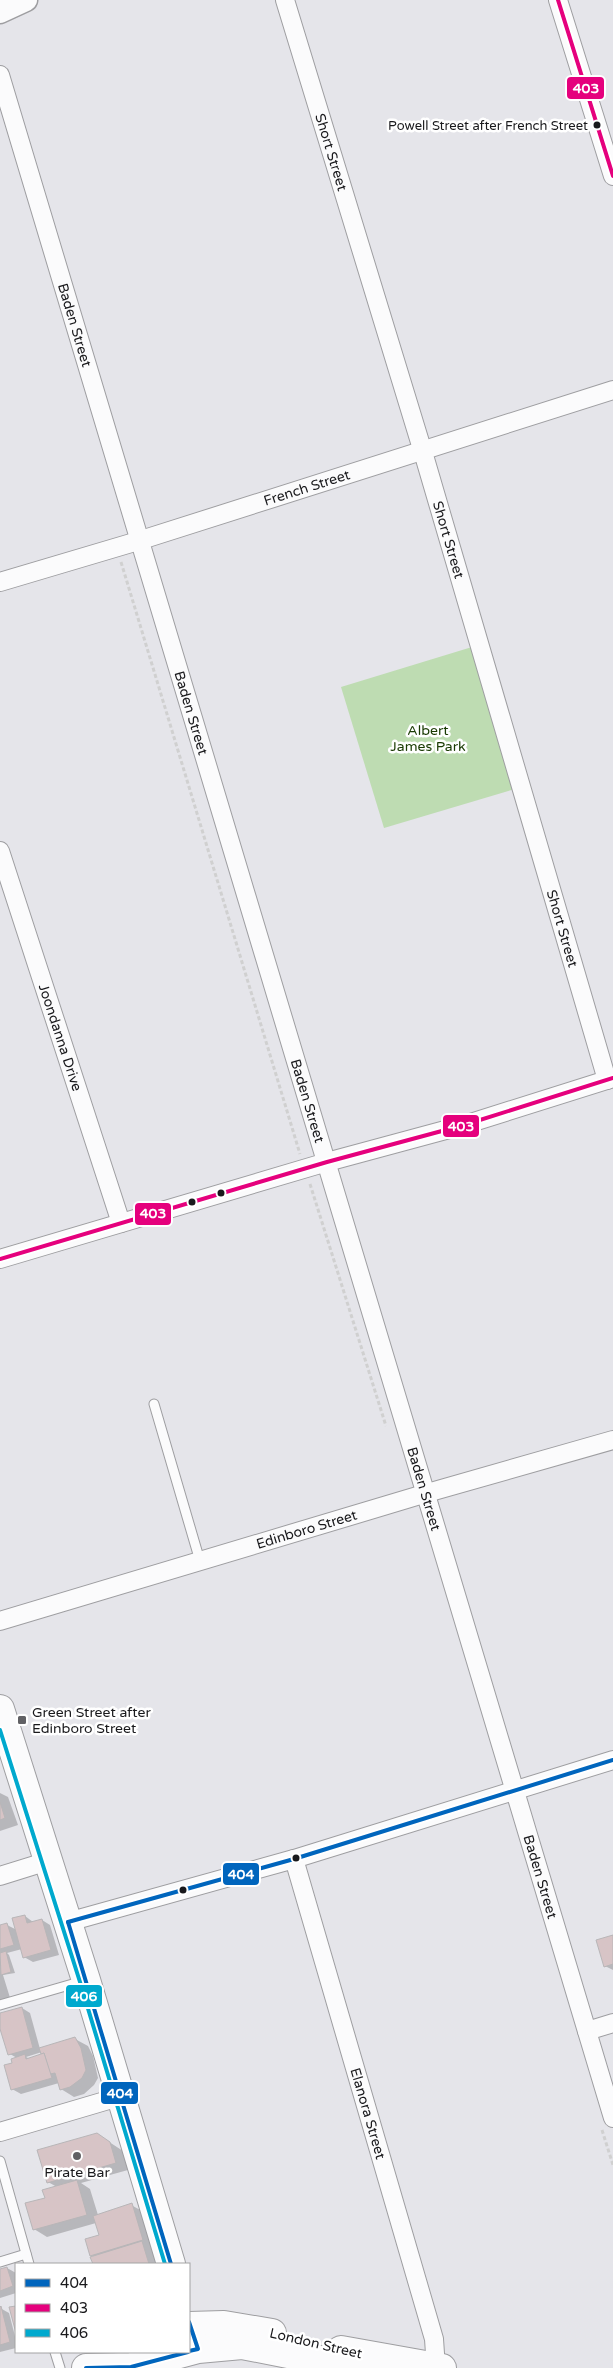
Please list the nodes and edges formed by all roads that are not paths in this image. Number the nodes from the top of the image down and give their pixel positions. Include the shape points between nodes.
1 (26, 0) edge
2 (285, 0) edge
3 (558, 0) edge
4 (0, 12) edge
5 (1, 79) edge
6 (613, 176) edge
7 (613, 390) edge
8 (422, 452) junction
9 (138, 541) junction
10 (0, 582) edge
11 (0, 851) edge
12 (610, 1079) edge
13 (327, 1162) junction
14 (121, 1223) junction
15 (0, 1259) edge
16 (154, 1404) dead end
17 (613, 1440) edge
18 (426, 1493) junction
19 (200, 1561) junction
20 (0, 1621) edge
21 (0, 1709) edge
22 (5, 1746) edge
23 (613, 1760) edge
24 (514, 1790) junction
25 (294, 1859) junction
26 (48, 1860) junction
27 (0, 1876) edge
28 (68, 1922) junction
29 (86, 1980) junction
30 (0, 2005) edge
31 (613, 2023) edge
32 (587, 2031) junction
33 (122, 2096) junction
34 (613, 2118) edge
35 (0, 2132) edge
36 (0, 2161) edge
37 (26, 2254) junction
38 (0, 2262) edge
39 (29, 2263) edge
40 (171, 2263) edge
41 (194, 2338) edge
42 (55, 2353) edge
43 (110, 2353) edge
44 (161, 2353) edge
45 (88, 2367) edge
46 (60, 2368) edge
47 (360, 2368) edge
48 (438, 2368) edge

1 - 4 street
2 - 8 street, Short Street
3 - 6 street
5 - 9 street, Baden Street
7 - 8 street, French Street
8 - 9 street, French Street
8 - 12 street, Short Street
9 - 10 street, French Street
9 - 13 street, Baden Street
11 - 14 street, Joondanna Drive
12 - 13 street via 464,1125
13 - 14 street
13 - 18 street, Baden Street
14 - 15 street
16 - 19 lane
17 - 18 street, Edinboro Street
18 - 19 street, Edinboro Street
18 - 24 street, Baden Street
19 - 20 street, Edinboro Street
21 - 22 main road
22 - 26 main road
23 - 24 street
24 - 25 street
24 - 32 street, Baden Street
25 - 28 street
25 - 48 street, Elanora Street via 434,2339
26 - 27 street
26 - 28 main road
28 - 29 main road
29 - 30 lane
29 - 33 main road
31 - 32 street
32 - 34 street, Baden Street
33 - 35 street
33 - 40 main road
36 - 37 lane
37 - 38 lane
37 - 39 lane
41 - 47 main road, London Street
41 - 48 main road, London Street via 224,2325 254,2328 354,2353
42 - 46 lane
43 - 45 main road, London Street
44 - 45 main road, London Street via 131,2367

